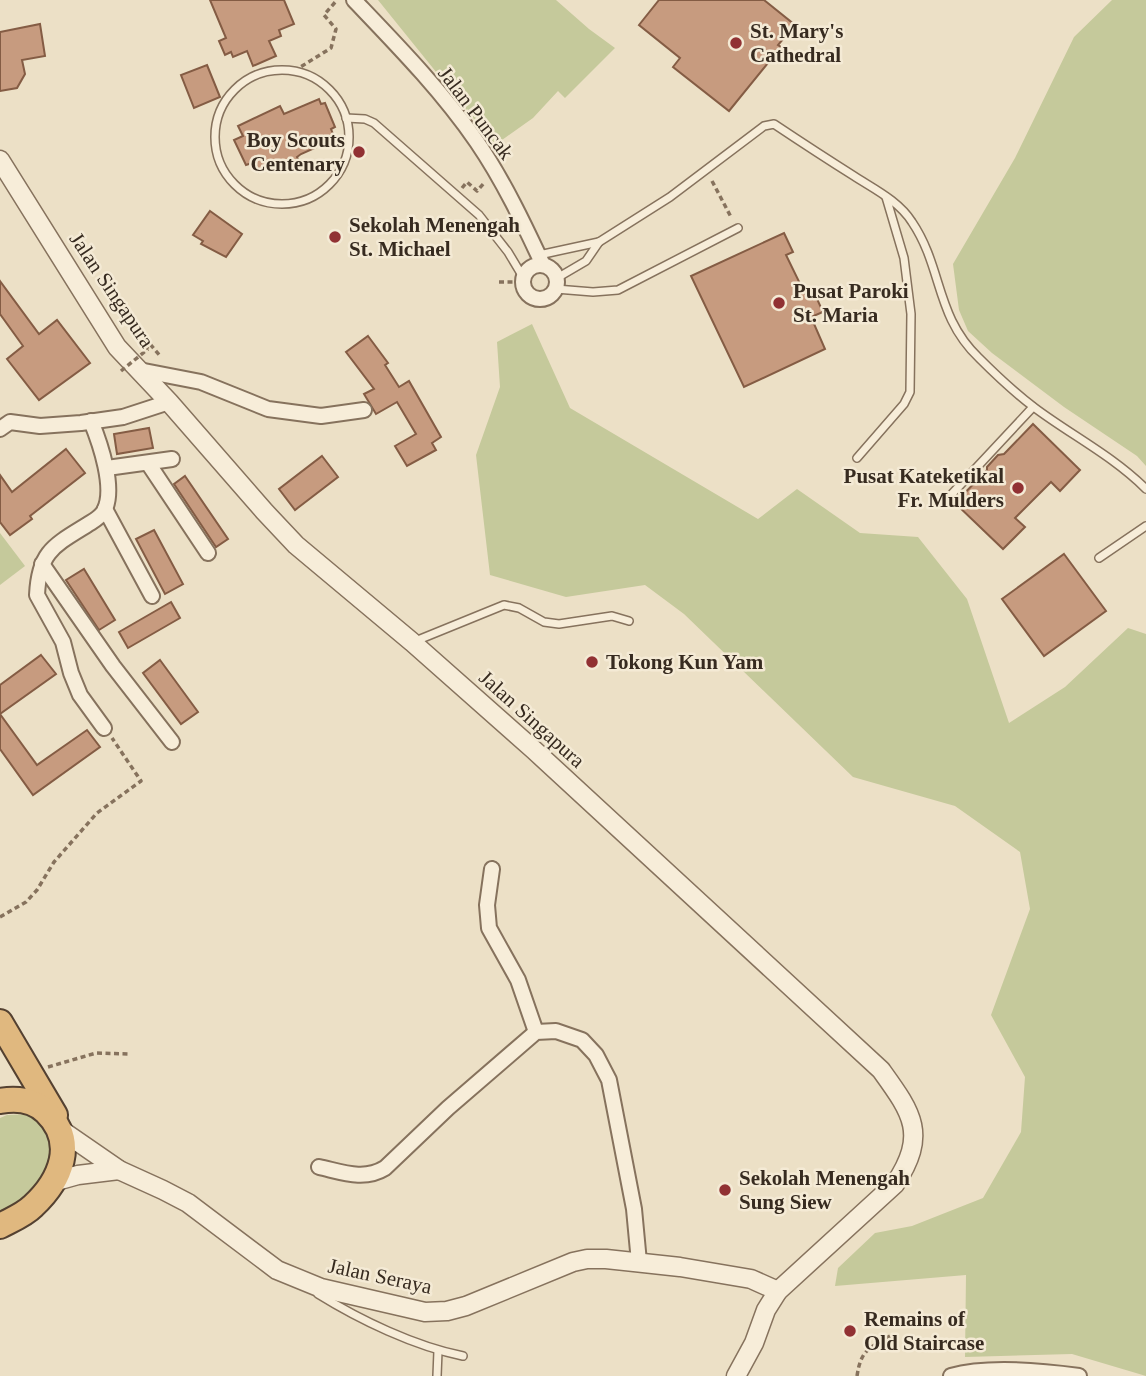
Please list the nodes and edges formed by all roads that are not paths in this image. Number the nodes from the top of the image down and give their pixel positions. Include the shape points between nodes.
1 (354, 0) edge
2 (346, 118) junction
3 (0, 160) edge
4 (886, 196) junction
5 (738, 228) road end
6 (599, 242) junction
7 (541, 260) junction
8 (523, 277) junction
9 (556, 284) junction
10 (130, 370) junction
11 (169, 402) junction
12 (1033, 407) junction
13 (364, 410) dead end
14 (91, 421) junction
15 (0, 429) edge
16 (858, 458) dead end
17 (172, 459) dead end
18 (148, 463) junction
19 (107, 468) junction
20 (1146, 489) edge
21 (949, 497) dead end
22 (105, 509) junction
23 (1146, 526) edge
24 (208, 554) dead end
25 (1099, 558) dead end
26 (42, 564) junction
27 (152, 596) dead end
28 (629, 621) dead end
29 (412, 642) junction
30 (104, 728) road end
31 (172, 742) dead end
32 (492, 869) dead end
33 (0, 1022) edge
34 (536, 1032) junction
35 (0, 1101) edge
36 (61, 1130) junction
37 (318, 1167) dead end
38 (119, 1170) junction
39 (52, 1182) junction
40 (0, 1226) edge
41 (639, 1262) junction
42 (290, 1277) junction
43 (778, 1291) junction
44 (438, 1351) junction
45 (463, 1356) dead end
46 (741, 1375) edge
47 (436, 1376) edge
48 (951, 1376) edge
49 (1079, 1376) edge

1 - 7 street, Jalan Puncak via 477,142
2 - 2 lane via 350,134 347,156 337,176 322,192 302,202 279,205 257,200 238,188 216,151 215,130 231,93 254,76 270,71 294,71 313,78 340,103
2 - 8 lane via 374,123 480,215
3 - 10 street, Jalan Singapura
4 - 6 lane via 769,123 670,197
4 - 12 lane via 913,223 956,333
4 - 16 lane via 907,280 910,392
5 - 9 lane via 618,290 593,292
6 - 7 lane
6 - 9 lane via 586,261
7 - 8 street
7 - 9 street, Jalan Puncak via 552,269
8 - 9 street via 523,287 536,299 548,297
10 - 11 street, Jalan Singapura
10 - 13 street via 191,379 268,409 321,416
11 - 14 street via 123,417
11 - 29 street, Jalan Singapura via 296,545
12 - 20 lane via 1127,470
12 - 21 lane
14 - 15 street via 40,426 10,422
14 - 19 street
17 - 18 street
18 - 19 street
18 - 24 street
19 - 22 street
22 - 26 street via 100,517 54,545
22 - 27 street
23 - 25 lane
26 - 30 street via 37,595 63,642 80,695
26 - 31 street
28 - 29 lane via 612,617 559,624 504,605
29 - 43 street, Jalan Singapura via 881,1070 908,1108 913,1149 895,1184
32 - 34 street via 489,928 518,980
33 - 36 highway
34 - 37 street via 376,1174 363,1177
34 - 41 street via 556,1031 582,1040 609,1080 634,1209
35 - 36 highway via 26,1101 41,1107
36 - 38 street, Jalan Seraya
36 - 39 highway via 63,1156
38 - 39 street
38 - 42 street, Jalan Seraya via 188,1203
39 - 40 highway via 32,1207
41 - 42 street, Jalan Seraya via 580,1261 466,1306 425,1312
41 - 43 street, Jalan Seraya via 751,1279
42 - 44 lane via 344,1310
43 - 46 street, Jalan Singapura
44 - 45 lane
44 - 47 lane
48 - 49 street via 985,1371

